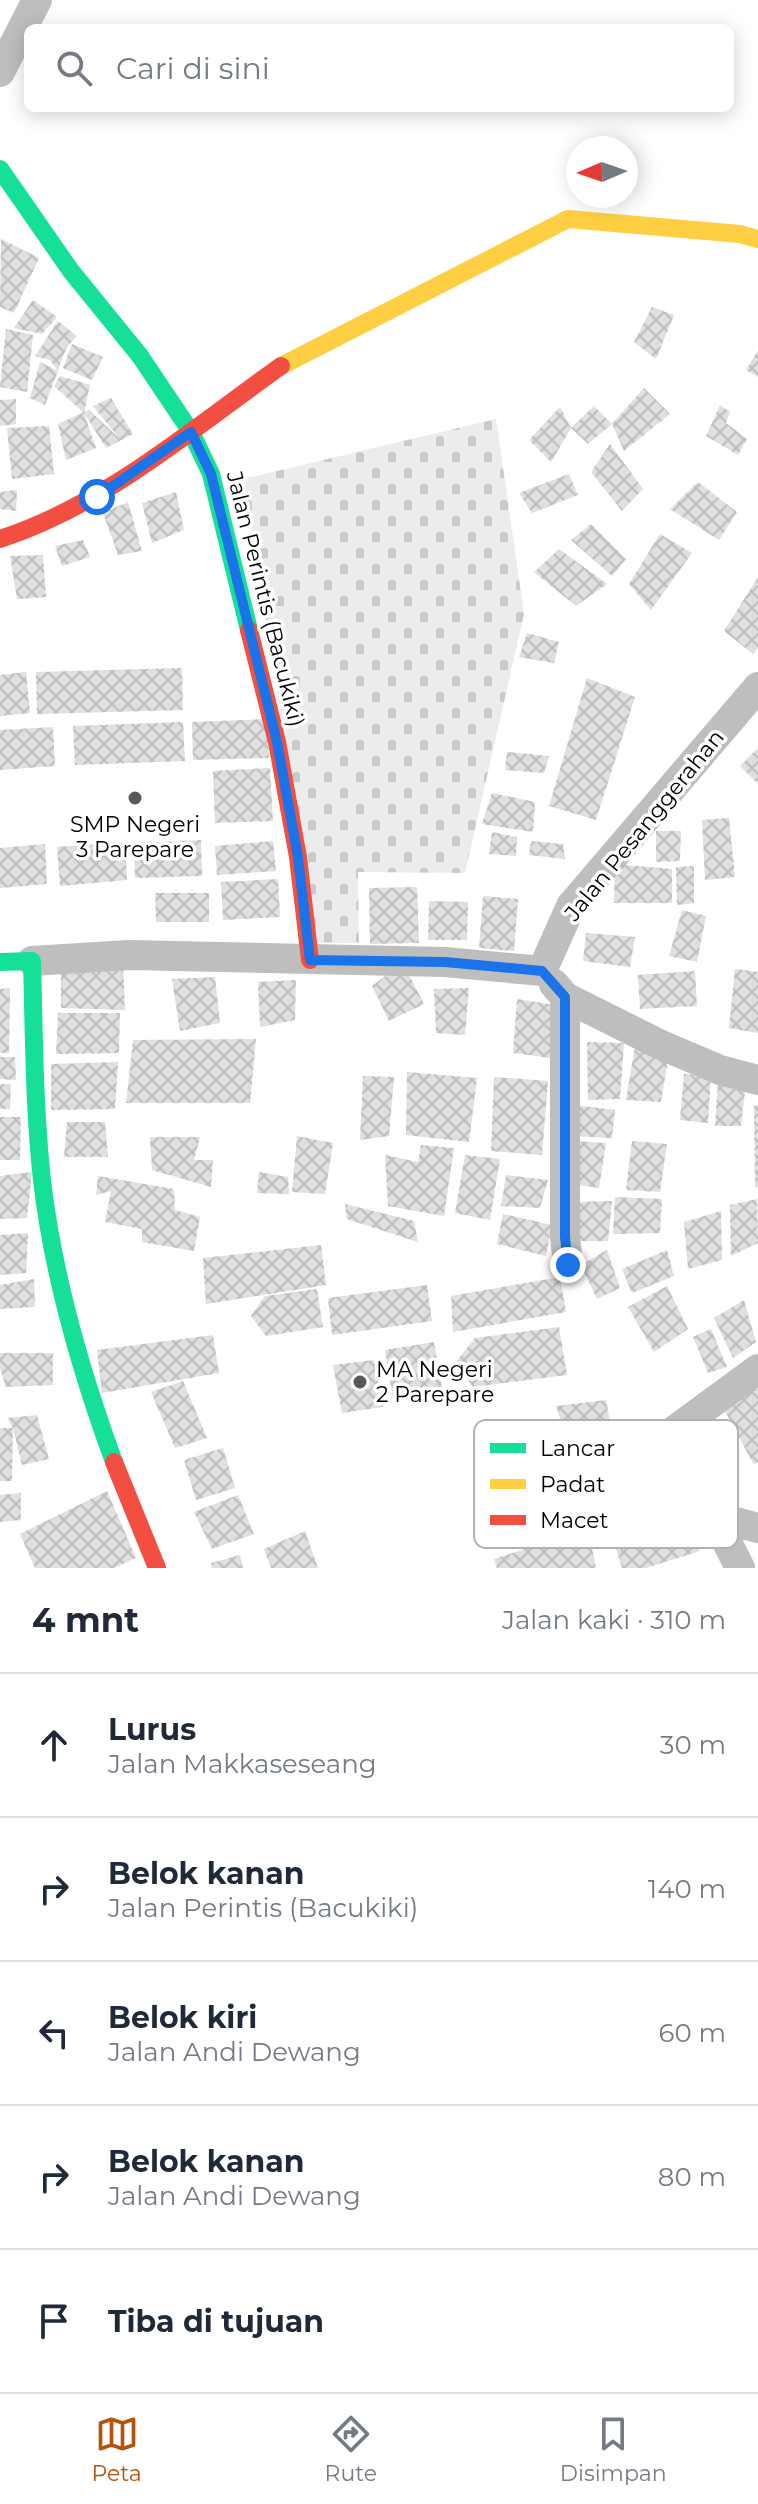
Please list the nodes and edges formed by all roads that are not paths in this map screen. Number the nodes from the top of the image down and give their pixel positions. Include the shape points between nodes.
1 (37, 0) edge
2 (25, 24) edge
3 (24, 25) edge
4 (0, 72) edge
5 (0, 169) edge
6 (758, 239) edge
7 (191, 432) junction
8 (0, 539) edge
9 (758, 687) edge
10 (310, 960) junction
11 (32, 961) junction
12 (0, 962) edge
13 (542, 971) junction
14 (565, 997) junction
15 (758, 1080) edge
16 (568, 1265) dead end
17 (758, 1369) edge
18 (688, 1420) edge
19 (738, 1523) edge
20 (758, 1528) edge
21 (730, 1548) edge
22 (149, 1565) edge
23 (740, 1568) edge

1 - 2 street
3 - 4 street
5 - 7 street, Jalan Perintis (Bacukiki)
6 - 7 street via 568,219 291,359
7 - 8 street via 97,497
7 - 10 street, Jalan Perintis (Bacukiki) via 211,474 277,742
9 - 13 street, Jalan Pesanggerahan via 571,906
10 - 11 street via 129,955
10 - 13 street via 445,962
11 - 12 street
11 - 22 street via 37,1114 53,1250 77,1343
13 - 14 street
14 - 15 street via 659,1044
14 - 16 street
17 - 18 street
19 - 20 street
21 - 23 street

